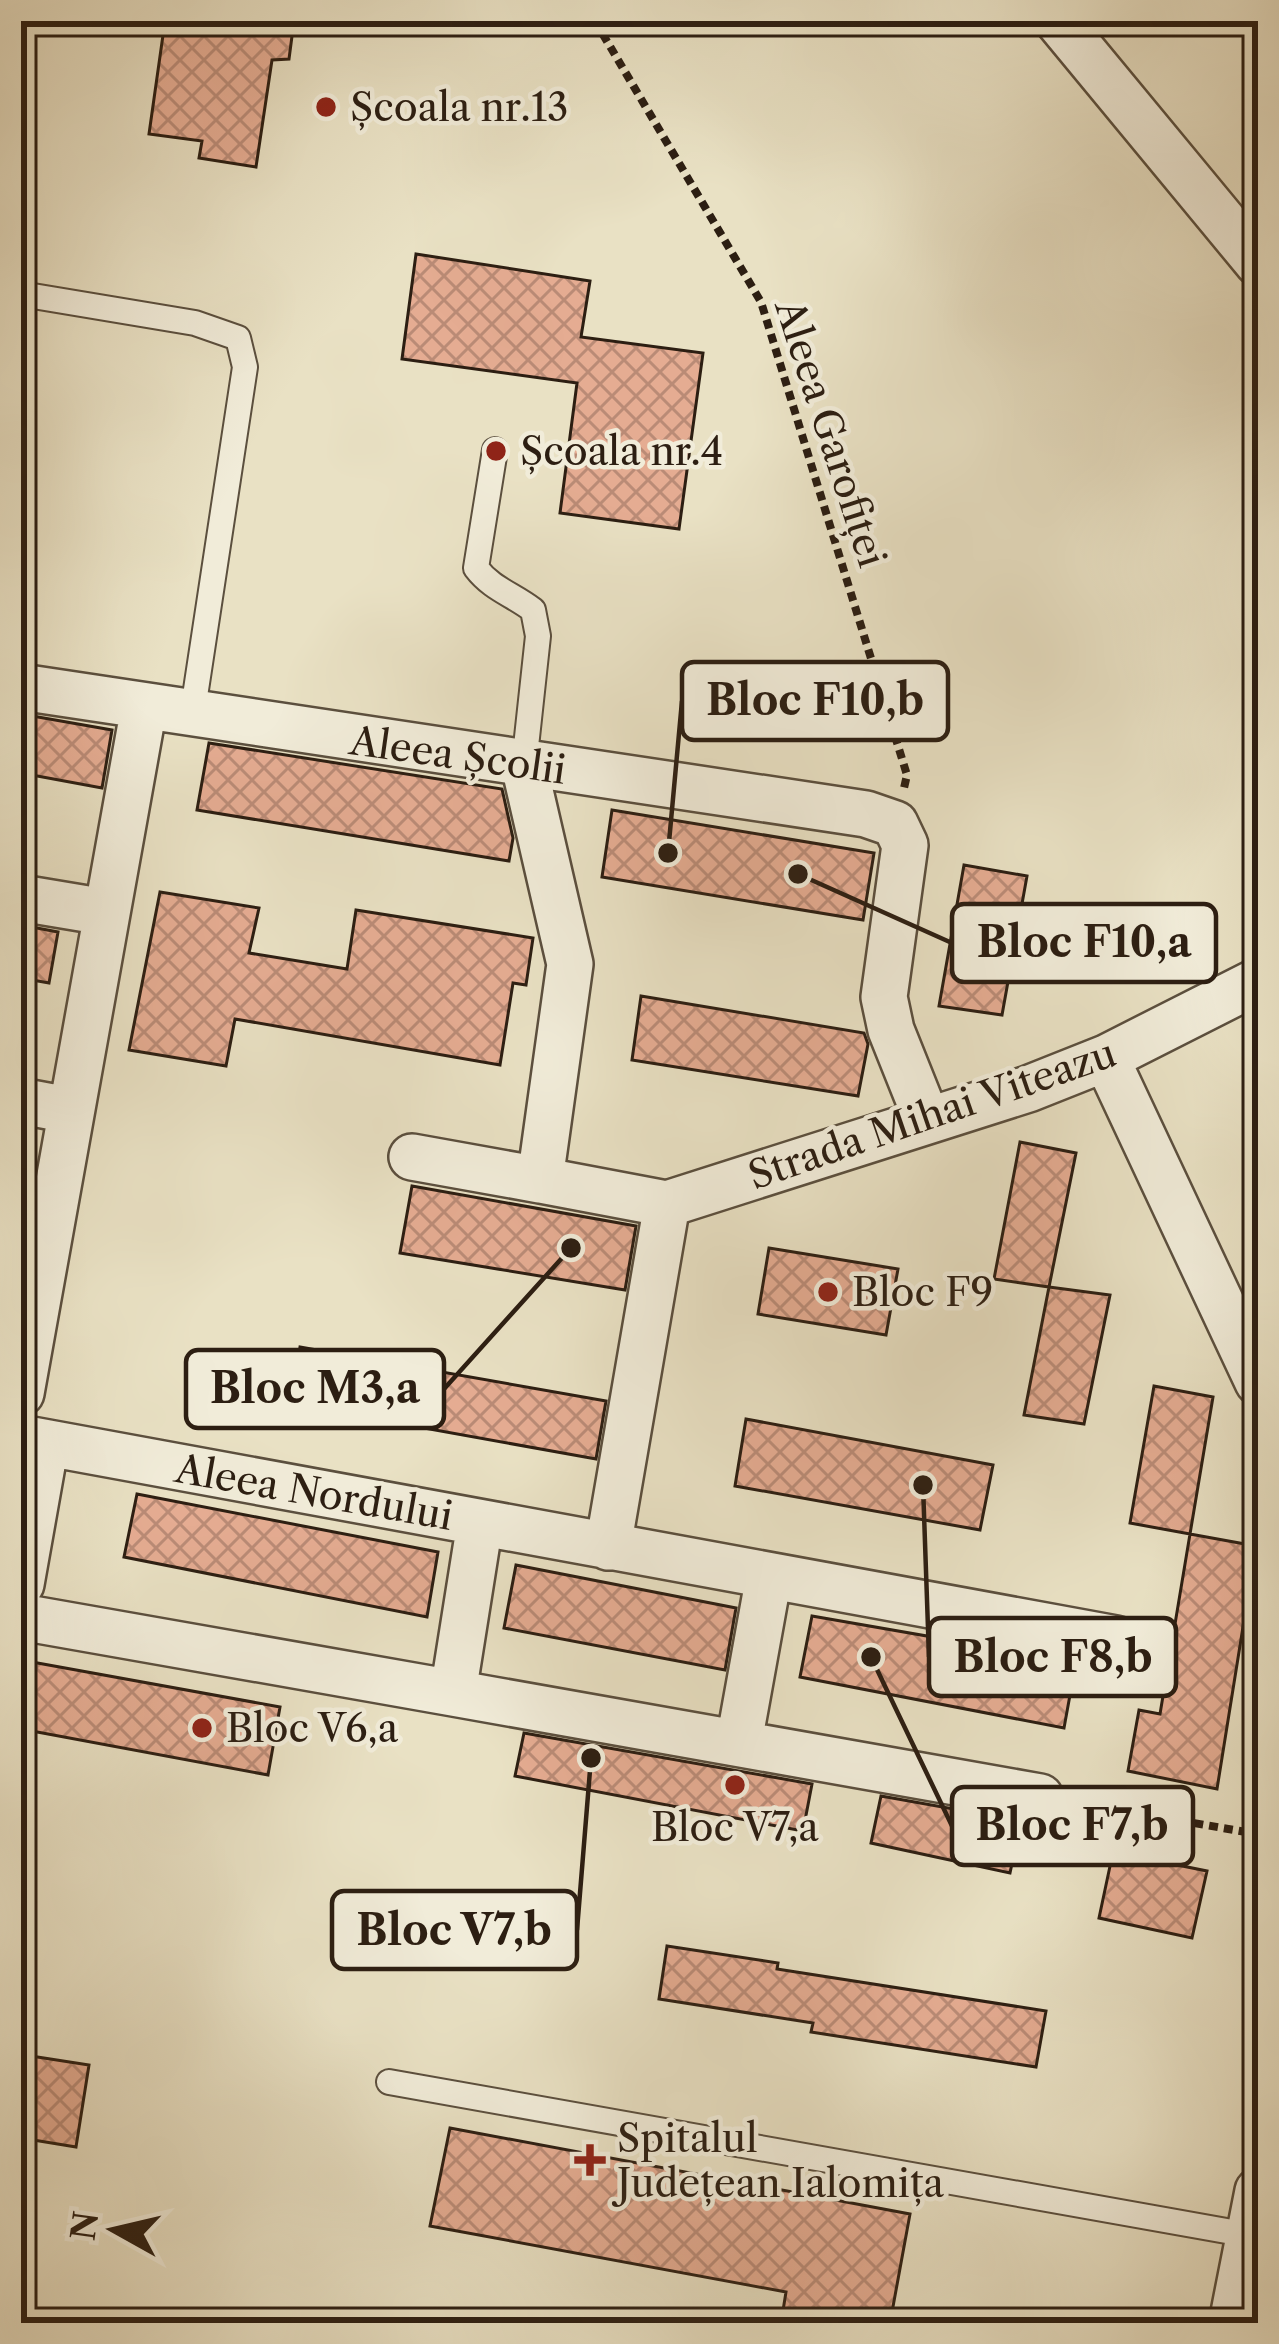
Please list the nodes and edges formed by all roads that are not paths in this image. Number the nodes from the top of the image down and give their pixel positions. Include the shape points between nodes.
1 (1058, 21) edge
2 (1258, 262) edge
3 (21, 294) edge
4 (495, 450) dead end
5 (21, 687) edge
6 (144, 707) junction
7 (193, 716) junction
8 (524, 765) junction
9 (21, 898) edge
10 (105, 912) junction
11 (1258, 981) edge
12 (1106, 1058) junction
13 (21, 1101) edge
14 (69, 1110) junction
15 (927, 1120) junction
16 (412, 1156) dead end
17 (540, 1180) junction
18 (667, 1204) junction
19 (1258, 1382) edge
20 (21, 1393) edge
21 (34, 1441) edge
22 (480, 1523) junction
23 (608, 1546) junction
24 (769, 1576) junction
25 (21, 1584) edge
26 (21, 1617) edge
27 (1115, 1639) dead end
28 (453, 1693) junction
29 (739, 1742) junction
30 (1040, 1797) road end
31 (388, 2082) dead end
32 (1258, 2191) edge
33 (1250, 2235) junction
34 (1232, 2323) edge

1 - 2 street
3 - 7 lane via 195,323 238,338 245,368
4 - 8 lane via 476,568 490,587 533,610 538,636
5 - 6 street, Aleea Școlii
6 - 7 street, Aleea Școlii
6 - 10 street
7 - 8 street, Aleea Școlii
8 - 15 street, Aleea Școlii via 895,824 905,845 884,997
8 - 17 street via 570,964
9 - 10 street
10 - 14 street
11 - 12 street, Strada Mihai Viteazu
12 - 15 street, Strada Mihai Viteazu
12 - 19 street
13 - 14 street
14 - 20 street
15 - 18 street, Strada Mihai Viteazu
16 - 17 street
17 - 18 street
18 - 23 street
21 - 22 street, Aleea Nordului
21 - 25 street
22 - 23 street, Aleea Nordului
22 - 28 street
23 - 24 street, Aleea Nordului
24 - 27 street, Aleea Nordului
24 - 29 street
26 - 28 street
28 - 29 street
29 - 30 street
31 - 33 lane
32 - 33 street
33 - 34 street

